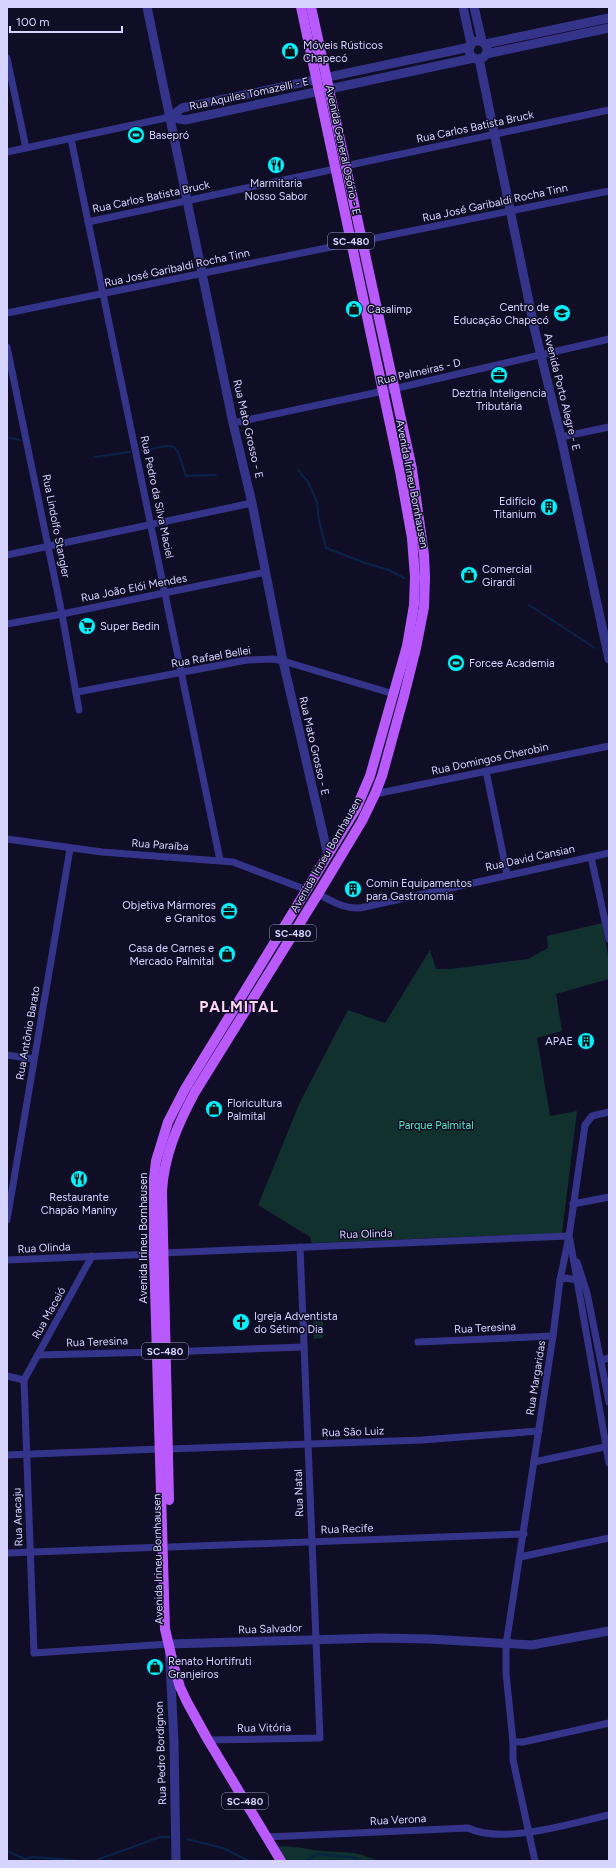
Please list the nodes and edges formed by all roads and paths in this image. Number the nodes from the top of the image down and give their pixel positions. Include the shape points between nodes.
1 (147, 7) edge
2 (301, 7) edge
3 (311, 7) edge
4 (463, 7) edge
5 (474, 7) edge
6 (609, 18) edge
7 (561, 28) junction
8 (609, 28) edge
9 (564, 38) junction
10 (484, 43) junction
11 (470, 46) junction
12 (480, 57) junction
13 (7, 58) edge
14 (406, 60) junction
15 (408, 72) junction
16 (321, 78) junction
17 (324, 90) junction
18 (241, 95) junction
19 (244, 107) junction
20 (609, 110) edge
21 (170, 117) junction
22 (494, 134) junction
23 (71, 139) junction
24 (26, 148) junction
25 (7, 152) edge
26 (340, 167) junction
27 (609, 191) edge
28 (188, 200) junction
29 (510, 211) junction
30 (88, 222) junction
31 (356, 242) junction
32 (202, 274) junction
33 (103, 294) junction
34 (7, 313) edge
35 (378, 317) junction
36 (367, 319) junction
37 (609, 339) edge
38 (7, 347) edge
39 (541, 354) junction
40 (394, 389) junction
41 (382, 391) junction
42 (233, 423) junction
43 (609, 427) edge
44 (561, 437) junction
45 (252, 503) junction
46 (151, 525) junction
47 (49, 546) junction
48 (7, 555) edge
49 (266, 572) junction
50 (165, 594) junction
51 (62, 614) junction
52 (7, 624) edge
53 (609, 659) edge
54 (283, 662) junction
55 (182, 674) junction
56 (77, 692) junction
57 (399, 695) junction
58 (79, 710) dead end
59 (609, 746) edge
60 (486, 771) junction
61 (375, 794) junction
62 (7, 839) edge
63 (70, 849) junction
64 (609, 853) edge
65 (328, 855) junction
66 (591, 857) junction
67 (220, 860) junction
68 (337, 862) junction
69 (507, 874) junction
70 (307, 890) junction
71 (318, 894) junction
72 (609, 939) edge
73 (7, 1054) edge
74 (34, 1059) junction
75 (609, 1112) edge
76 (609, 1197) edge
77 (573, 1204) junction
78 (7, 1220) edge
79 (569, 1236) junction
80 (300, 1247) junction
81 (159, 1254) junction
82 (92, 1256) junction
83 (7, 1260) edge
84 (560, 1280) junction
85 (577, 1280) junction
86 (554, 1336) junction
87 (418, 1342) dead end
88 (304, 1346) junction
89 (161, 1352) junction
90 (38, 1355) junction
91 (609, 1358) edge
92 (601, 1360) junction
93 (7, 1376) edge
94 (24, 1380) junction
95 (609, 1402) edge
96 (539, 1431) junction
97 (308, 1444) junction
98 (607, 1446) edge
99 (164, 1449) junction
100 (27, 1454) junction
101 (7, 1455) edge
102 (534, 1462) junction
103 (609, 1463) edge
104 (524, 1534) junction
105 (609, 1538) edge
106 (312, 1542) junction
107 (167, 1547) junction
108 (7, 1553) edge
109 (30, 1553) junction
110 (520, 1557) junction
111 (609, 1631) edge
112 (316, 1640) junction
113 (169, 1644) junction
114 (506, 1645) junction
115 (34, 1653) joint
116 (609, 1723) edge
117 (320, 1738) joint
118 (208, 1740) junction
119 (513, 1742) junction
120 (609, 1815) edge
121 (528, 1832) junction
122 (267, 1837) junction
123 (176, 1861) edge
124 (281, 1861) edge
125 (535, 1861) edge

1 - 21 street, Rua Mato Grosso - E
2 - 16 main road, Avenida General Osório - E / SC-480
3 - 16 main road, Avenida General Osório - E / SC-480
4 - 11 street
5 - 10 street
6 - 7 street
7 - 9 street
7 - 10 street
8 - 9 street, Rua Aquiles Tomazelli - E
9 - 12 street, Rua Aquiles Tomazelli - E
10 - 11 street via 474,42
10 - 12 street via 487,47
11 - 12 street via 471,55
11 - 14 street, Rua Aquiles Tomazelli - E
12 - 15 street, Rua Aquiles Tomazelli - E
12 - 22 street, Avenida Porto Alegre - E
13 - 24 street
14 - 15 street
14 - 16 street, Rua Aquiles Tomazelli - E
15 - 17 street, Rua Aquiles Tomazelli - E
16 - 17 main road, Avenida General Osório - E / SC-480
16 - 18 street, Rua Aquiles Tomazelli - E
17 - 19 street, Rua Aquiles Tomazelli - E
17 - 26 main road, Avenida General Osório - E / SC-480
18 - 19 street
18 - 21 street, Rua Aquiles Tomazelli - E via 182,108
19 - 21 street, Rua Aquiles Tomazelli - E via 185,120
20 - 22 street, Rua Carlos Batista Bruck
21 - 23 street, Rua Aquiles Tomazelli - E
21 - 28 street, Rua Mato Grosso - E
22 - 26 street, Rua Carlos Batista Bruck
22 - 29 street, Avenida Porto Alegre - E
23 - 24 street, Rua Aquiles Tomazelli - E
23 - 30 street, Rua Pedro da Silva Maciel
24 - 25 street, Rua Aquiles Tomazelli - E
26 - 28 street, Rua Carlos Batista Bruck
26 - 31 main road, Avenida General Osório - E / SC-480
27 - 29 street, Rua José Garibaldi Rocha Tinn
28 - 30 street, Rua Carlos Batista Bruck
28 - 32 street, Rua Mato Grosso - E
29 - 31 street, Rua José Garibaldi Rocha Tinn
29 - 39 street, Avenida Porto Alegre - E
30 - 33 street, Rua Pedro da Silva Maciel
31 - 32 street, Rua José Garibaldi Rocha Tinn
31 - 35 main road, Avenida General Osório - E / SC-480
31 - 36 main road, Avenida General Osório - E / SC-480
32 - 33 street, Rua José Garibaldi Rocha Tinn
32 - 42 street, Rua Mato Grosso - E
33 - 34 street, Rua José Garibaldi Rocha Tinn
33 - 46 street, Rua Pedro da Silva Maciel
35 - 36 main road
35 - 40 main road, Avenida General Osório - E / SC-480
36 - 41 main road, Avenida General Osório - E / SC-480
37 - 39 street, Rua Palmeiras - D
38 - 47 street, Rua Lindolfo Stangler
39 - 40 street, Rua Palmeiras - D
39 - 44 street, Avenida Porto Alegre - E
40 - 41 street, Rua Palmeiras - D
40 - 57 main road, Avenida Irineu Bornhausen / SC-480 via 417,502 425,577 424,607 416,648
41 - 42 street, Rua Palmeiras - D
41 - 57 main road, Avenida Irineu Bornhausen / SC-480 via 412,538 415,577 411,626
42 - 45 street, Rua Mato Grosso - E
43 - 44 street
44 - 53 street, Avenida Porto Alegre - E
45 - 46 street
45 - 49 street, Rua Mato Grosso - E
46 - 47 street
46 - 50 street, Rua Pedro da Silva Maciel
47 - 48 street
47 - 51 street, Rua Lindolfo Stangler
49 - 50 street, Rua João Elói Mendes
49 - 54 street, Rua Mato Grosso - E
50 - 51 street, Rua João Elói Mendes
50 - 55 street, Rua Pedro da Silva Maciel
51 - 52 street, Rua João Elói Mendes
51 - 56 street, Rua Lindolfo Stangler
54 - 55 street, Rua Rafael Bellei via 273,659 247,660
54 - 57 street, Rua Rafael Bellei
54 - 65 street, Rua Mato Grosso - E
55 - 56 street, Rua Rafael Bellei
55 - 67 street, Rua Pedro da Silva Maciel
56 - 58 street, Rua Lindolfo Stangler
57 - 61 main road, Avenida Irineu Bornhausen / SC-480 via 382,776
57 - 65 main road, Avenida Irineu Bornhausen / SC-480 via 356,809
59 - 60 street, Rua Domingos Cherobin
60 - 61 street, Rua Domingos Cherobin
60 - 69 street
61 - 68 main road, Avenida Irineu Bornhausen / SC-480
62 - 63 street, Rua Paraíba
63 - 67 street, Rua Paraíba
63 - 74 street, Rua Antônio Barato
64 - 66 street, Rua David Cansian
65 - 68 main road
65 - 70 main road, Avenida Irineu Bornhausen / SC-480
66 - 69 street, Rua David Cansian
66 - 72 street
67 - 70 street, Rua Paraíba via 233,862
68 - 71 main road, Avenida Irineu Bornhausen / SC-480
69 - 71 street, Rua David Cansian via 360,908 340,905
70 - 81 main road, Avenida Irineu Bornhausen / SC-480 via 209,1047 168,1122 156,1161 154,1178
71 - 81 main road, Avenida Irineu Bornhausen / SC-480 via 195,1092 177,1126 165,1162
73 - 74 street
74 - 78 street, Rua Antônio Barato
75 - 77 street, Rua Margaridas via 592,1116 585,1125
76 - 77 street
77 - 79 street, Rua Margaridas
79 - 80 street, Rua Olinda
79 - 84 street, Rua Margaridas
79 - 85 street
79 - 92 street via 588,1293
80 - 81 street, Rua Olinda
80 - 88 street, Rua Natal
81 - 82 street, Rua Olinda
81 - 89 main road, Avenida Irineu Bornhausen / SC-480
82 - 83 street, Rua Olinda
82 - 90 street, Rua Maceió
84 - 85 street
84 - 86 street, Rua Margaridas
85 - 98 street
86 - 87 street, Rua Teresina
86 - 96 street, Rua Margaridas
88 - 89 street, Rua Teresina
88 - 97 street, Rua Natal
89 - 90 street, Rua Teresina
89 - 99 main road, Avenida Irineu Bornhausen / SC-480
90 - 94 street, Rua Maceió
91 - 92 street
92 - 95 street
93 - 94 street
94 - 100 street, Rua Aracaju
96 - 97 street, Rua São Luiz via 422,1440
96 - 102 street, Rua Margaridas
97 - 99 street, Rua São Luiz
97 - 106 street, Rua Natal
98 - 102 street
98 - 103 street
99 - 100 street, Rua São Luiz
99 - 107 main road, Avenida Irineu Bornhausen / SC-480
100 - 101 street, Rua São Luiz
100 - 109 street, Rua Aracaju
102 - 104 street, Rua Margaridas
104 - 106 street, Rua Recife
104 - 110 street, Rua Margaridas
105 - 110 street
106 - 107 street, Rua Recife
106 - 112 street, Rua Natal
107 - 109 street, Rua Recife
107 - 113 main road, Avenida Irineu Bornhausen / SC-480 via 166,1629
108 - 109 street, Rua Recife
109 - 115 street, Rua Aracaju
110 - 114 street, Rua Margaridas
111 - 114 street, Rua Salvador via 532,1645
112 - 113 street, Rua Salvador
112 - 114 street, Rua Salvador via 422,1639
112 - 117 street, Rua Natal
113 - 115 street, Rua Salvador
113 - 118 main road, SC-480 via 180,1687
113 - 123 street, Rua Pedro Bordignon
114 - 119 street, Rua Margaridas via 507,1695
116 - 119 street
117 - 118 street, Rua Vitória
118 - 122 main road, SC-480
119 - 121 street, Rua Margaridas via 513,1760
120 - 121 street, Rua Verona
121 - 122 street, Rua Verona via 496,1835 478,1833 468,1828
121 - 125 street, Rua Margaridas
122 - 124 main road, SC-480

